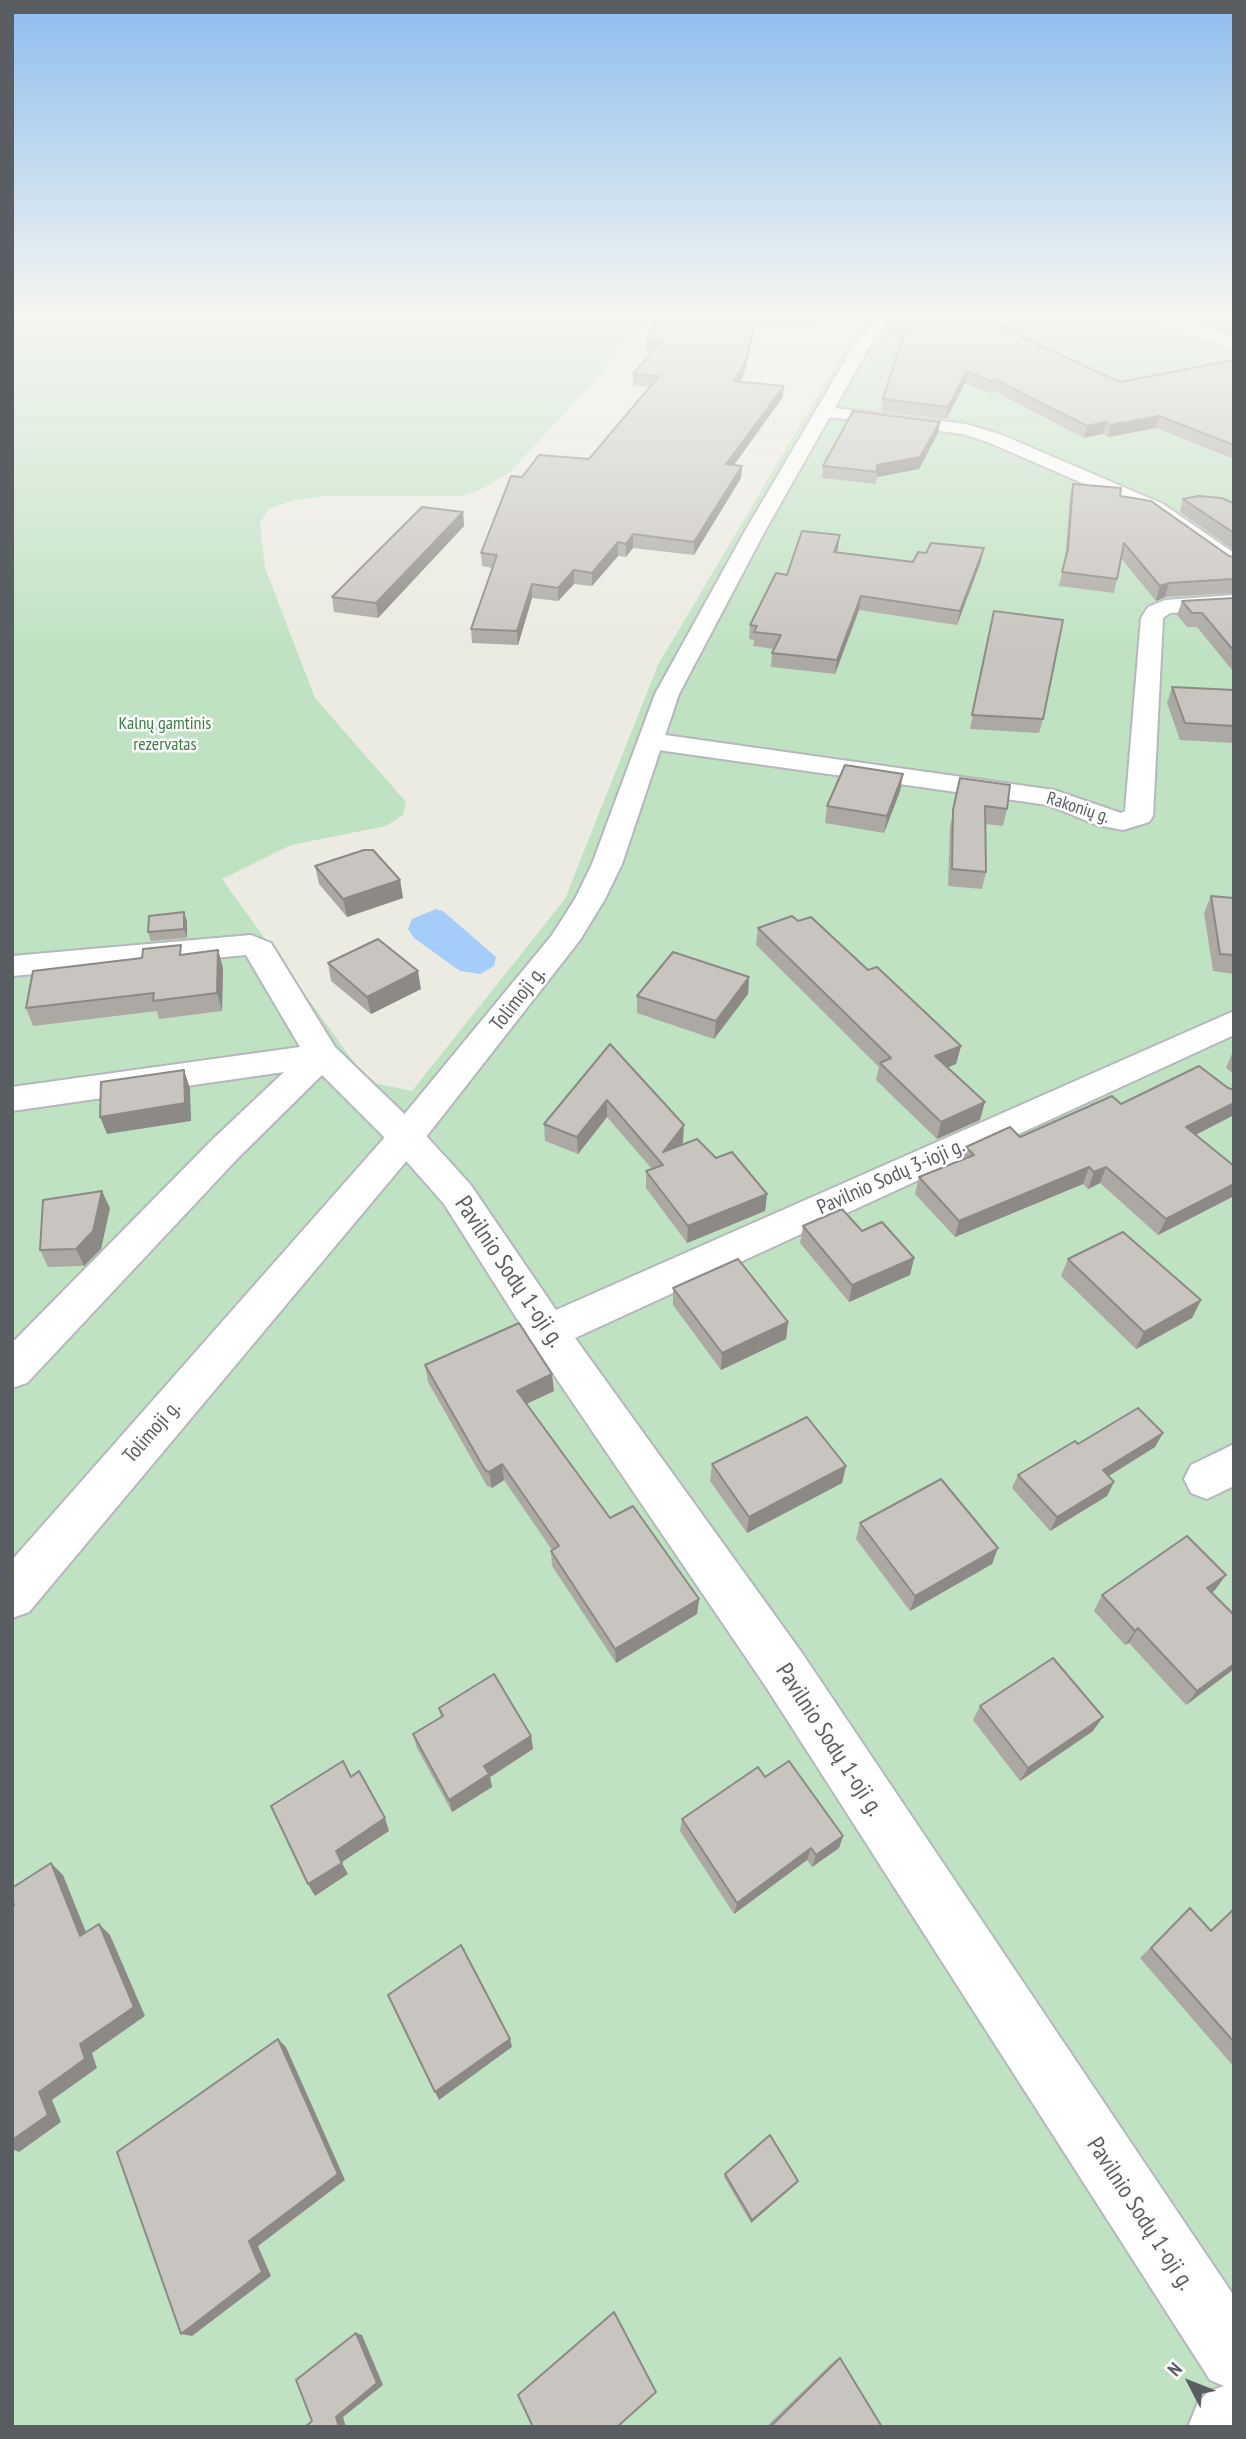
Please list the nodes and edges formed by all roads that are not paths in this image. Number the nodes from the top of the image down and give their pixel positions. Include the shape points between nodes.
1 (816, 429) edge
2 (965, 429) edge
3 (1234, 564) edge
4 (1234, 602) edge
5 (651, 741) junction
6 (12, 967) edge
7 (1234, 1022) edge
8 (1175, 1049) junction
9 (322, 1055) junction
10 (1204, 1072) edge
11 (12, 1098) edge
12 (406, 1137) junction
13 (548, 1332) junction
14 (12, 1371) edge
15 (12, 1596) edge
16 (1234, 2356) edge
17 (1234, 2416) edge
18 (1223, 2427) edge

1 - 5 street, Tolimoji g. via 674,682
2 - 3 street via 1156,508
4 - 5 street, Rakonių g. via 1166,607 1152,618 1139,816 1123,822 1054,798
5 - 12 street, Tolimoji g. via 590,899 542,969
6 - 9 street, Pavilnio Sodų 1-oji g. via 251,945 272,967
7 - 8 street, Pavilnio Sodų 3-ioji g.
8 - 10 street
8 - 13 street, Pavilnio Sodų 3-ioji g.
9 - 11 street
9 - 12 street, Pavilnio Sodų 1-oji g.
9 - 14 street
12 - 13 street, Pavilnio Sodų 1-oji g. via 457,1194
12 - 15 street, Tolimoji g.
13 - 16 street, Pavilnio Sodų 1-oji g. via 784,1670
17 - 18 street

